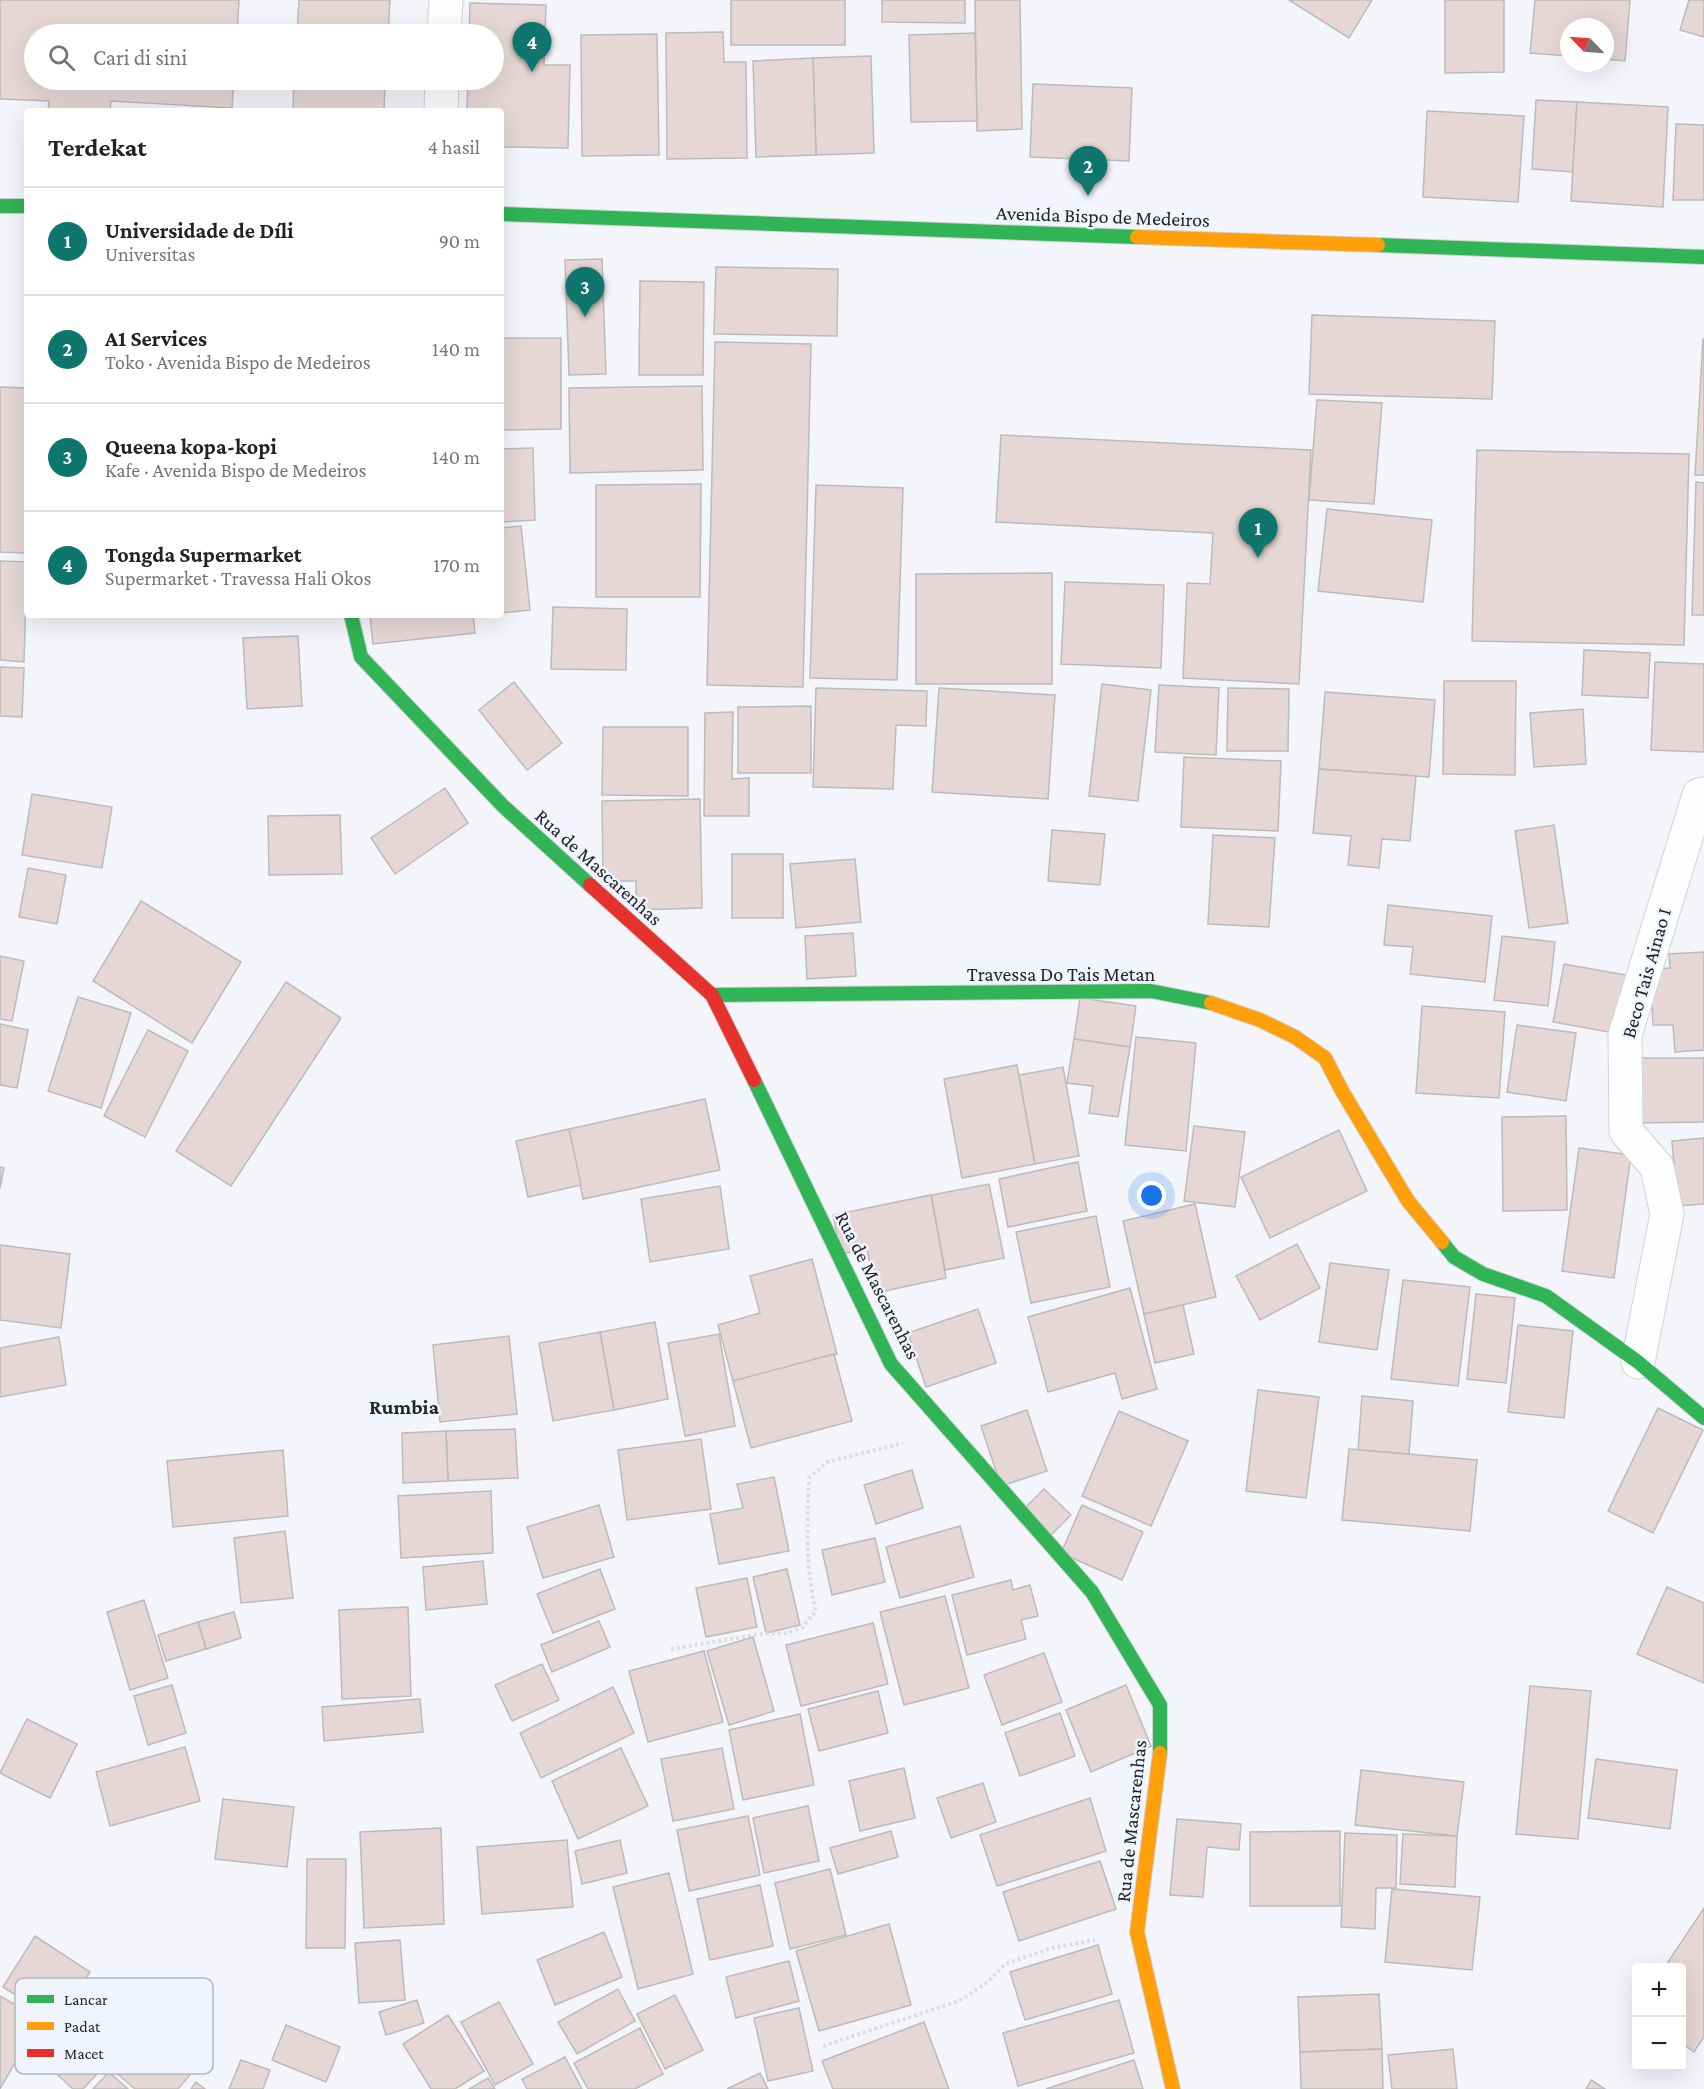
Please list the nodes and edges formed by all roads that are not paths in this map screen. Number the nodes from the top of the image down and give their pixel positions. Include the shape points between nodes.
1 (446, 0) edge
2 (445, 24) edge
3 (442, 90) edge
4 (441, 108) edge
5 (0, 206) edge
6 (24, 206) edge
7 (504, 214) edge
8 (1704, 257) edge
9 (352, 618) edge
10 (1704, 794) edge
11 (712, 995) junction
12 (1638, 1362) junction
13 (1704, 1418) edge
14 (1173, 2089) edge

1 - 2 street
3 - 4 street
5 - 6 street
7 - 8 street, Avenida Bispo de Medeiros
9 - 11 street, Rua de Mascarenhas via 361,657 503,806
10 - 12 street, Beco Tais Ainao I via 1699,795 1626,1035 1626,1131 1657,1167 1667,1214
11 - 12 street, Travessa Do Tais Metan via 1151,991 1201,1000 1260,1020 1325,1058 1408,1201 1454,1257 1483,1274 1545,1296
11 - 14 street, Rua de Mascarenhas via 891,1364 1092,1592 1160,1705 1160,1762 1137,1932
12 - 13 street, Travessa Do Tais Metan

